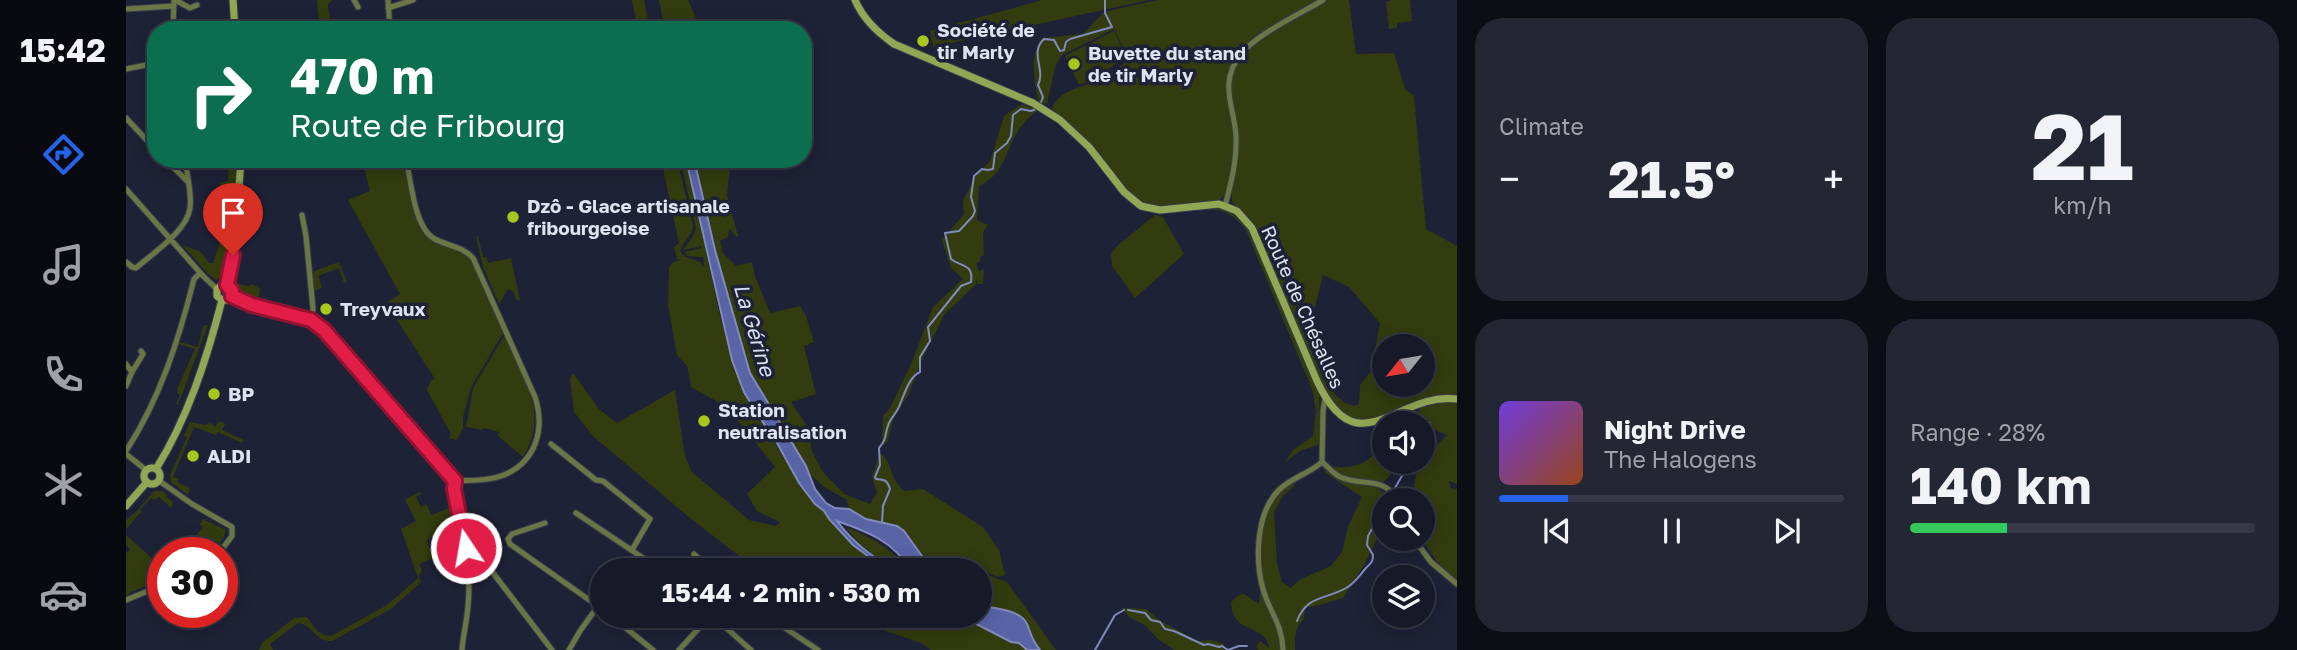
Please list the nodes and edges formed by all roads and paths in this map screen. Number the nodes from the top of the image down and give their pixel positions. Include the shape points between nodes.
1 (233, 0) edge
2 (354, 0) edge
3 (388, 0) edge
4 (413, 0) edge
5 (855, 0) edge
6 (1322, 0) edge
7 (174, 2) edge
8 (197, 5) dead end
9 (358, 7) dead end
10 (388, 8) junction
11 (126, 9) edge
12 (173, 21) edge
13 (234, 21) edge
14 (389, 21) edge
15 (147, 66) edge
16 (126, 69) edge
17 (126, 118) edge
18 (147, 140) edge
19 (174, 168) edge
20 (186, 168) edge
21 (240, 168) edge
22 (409, 168) edge
23 (187, 181) junction
24 (126, 189) edge
25 (1225, 206) junction
26 (302, 215) dead end
27 (170, 238) junction
28 (126, 262) edge
29 (200, 273) junction
30 (227, 285) junction
31 (217, 289) junction
32 (232, 296) junction
33 (222, 300) junction
34 (311, 320) junction
35 (141, 351) dead end
36 (126, 364) edge
37 (132, 372) junction
38 (126, 386) edge
39 (1325, 399) junction
40 (1457, 399) edge
41 (551, 444) dead end
42 (126, 453) edge
43 (1322, 462) junction
44 (156, 469) junction
45 (146, 470) junction
46 (158, 480) junction
47 (455, 481) junction
48 (147, 482) junction
49 (1384, 488) edge
50 (126, 506) edge
51 (576, 513) dead end
52 (545, 523) dead end
53 (231, 537) edge
54 (632, 550) junction
55 (1422, 551) edge
56 (694, 554) dead end
57 (467, 558) junction
58 (644, 558) edge
59 (698, 558) edge
60 (1457, 584) edge
61 (147, 591) edge
62 (126, 600) edge
63 (590, 601) edge
64 (590, 620) edge
65 (626, 628) edge
66 (700, 628) edge
67 (725, 628) edge
68 (785, 628) edge
69 (462, 650) edge
70 (552, 650) edge
71 (569, 650) edge
72 (653, 650) edge
73 (679, 650) edge
74 (751, 650) edge
75 (818, 650) edge
76 (1283, 650) edge

1 - 13 street
2 - 9 street
3 - 10 street
4 - 10 street
5 - 25 street via 877,31 894,44 1033,103 1075,132 1141,206 1160,210
6 - 25 street via 1256,40 1232,69 1228,94 1235,158
7 - 8 street via 190,8
7 - 11 street
7 - 12 street
10 - 14 street
15 - 16 street
17 - 18 street
19 - 23 street
20 - 23 street
21 - 30 street
22 - 47 street via 421,223 432,237 473,258 540,411 534,446 516,468 490,479
23 - 27 street via 189,211 180,230
24 - 27 street
25 - 39 street, Route de Chésalles via 1237,211 1252,228
26 - 34 street
27 - 28 street via 136,268
27 - 29 street
29 - 31 street
29 - 42 street via 194,279 156,397
30 - 31 street
30 - 32 street
31 - 33 street
32 - 33 street
32 - 34 street
33 - 44 street via 182,419
34 - 47 street
35 - 37 street
36 - 37 street
37 - 38 street
39 - 40 street, Route de Chésalles via 1346,419 1367,424 1423,402
39 - 43 street
41 - 54 street via 650,519
42 - 45 street
43 - 49 street via 1340,476
43 - 76 street via 1282,486 1269,503 1262,526 1259,572 1280,628
44 - 45 street
44 - 46 street
45 - 48 street
46 - 48 street
46 - 53 street via 232,527
47 - 57 street
48 - 50 street
51 - 54 street
52 - 63 street via 512,534 510,544
54 - 58 street
55 - 60 street
56 - 59 street
57 - 69 street via 468,606
57 - 70 street via 487,565
61 - 62 street
64 - 71 street
65 - 72 street
66 - 73 street
67 - 74 street
68 - 75 street

